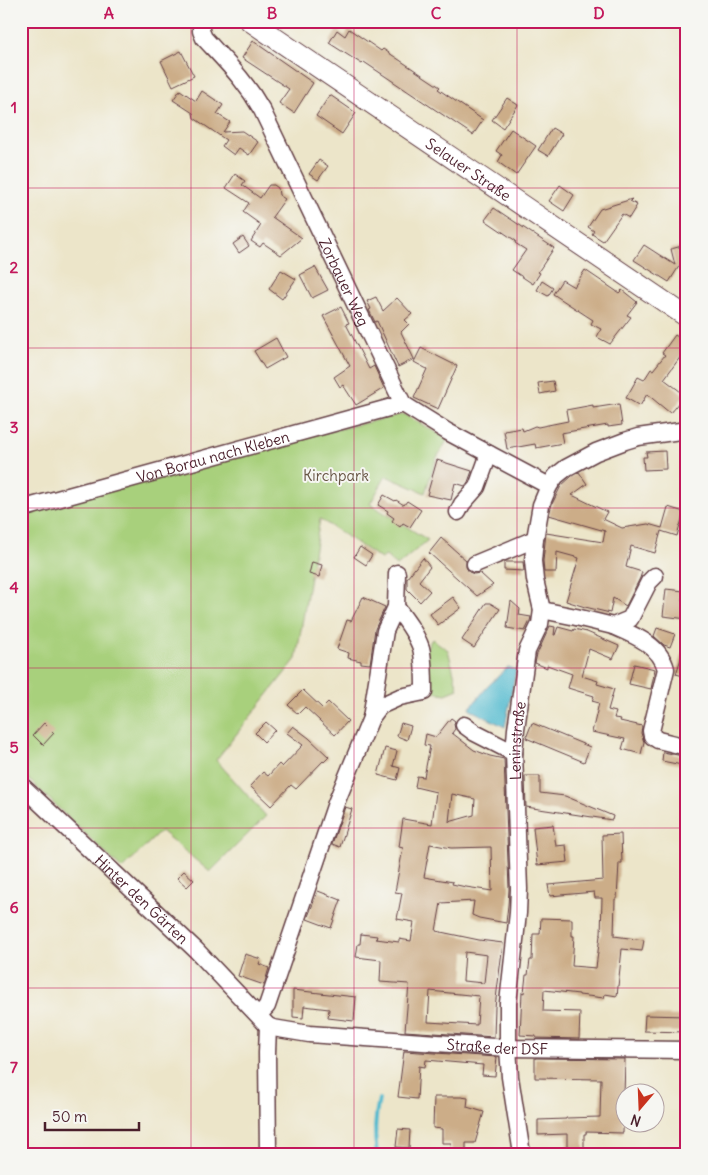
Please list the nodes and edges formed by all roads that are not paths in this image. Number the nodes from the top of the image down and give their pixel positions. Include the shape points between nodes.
1 (201, 21) edge
2 (250, 21) edge
3 (687, 317) edge
4 (403, 404) junction
5 (687, 430) edge
6 (489, 454) junction
7 (550, 486) junction
8 (21, 509) edge
9 (458, 512) dead end
10 (535, 539) junction
11 (475, 564) dead end
12 (397, 572) dead end
13 (654, 576) dead end
14 (396, 607) junction
15 (542, 610) junction
16 (612, 626) junction
17 (371, 718) junction
18 (464, 725) dead end
19 (687, 747) edge
20 (514, 753) junction
21 (21, 785) edge
22 (264, 1021) junction
23 (508, 1048) junction
24 (687, 1050) edge
25 (268, 1154) edge
26 (522, 1154) edge

1 - 4 street, Zorbauer Weg via 204,38 240,76 262,110
2 - 3 main road, Selauer Straße
4 - 6 street
4 - 8 street, Von Borau nach Kleben
5 - 7 street, Leninstraße via 638,437 610,446 566,468
6 - 7 street
6 - 9 street via 476,487
7 - 10 street, Leninstraße via 542,505
10 - 11 street
10 - 15 street, Leninstraße via 533,562
12 - 14 street
13 - 16 street via 630,618
14 - 17 street via 385,631
14 - 17 street via 421,648 424,692 400,697 380,706
15 - 16 street
15 - 20 street, Leninstraße via 540,624 527,650
16 - 19 street via 650,645 664,662 666,669 652,736
17 - 22 street via 336,803
18 - 20 street
20 - 23 street, Leninstraße via 519,889 508,1003
21 - 22 street, Hinter den Gärten via 196,950
22 - 23 street, Straße der DSF via 280,1030 309,1034
22 - 25 street
23 - 24 street, Straße der DSF
23 - 26 street, Leninstraße

